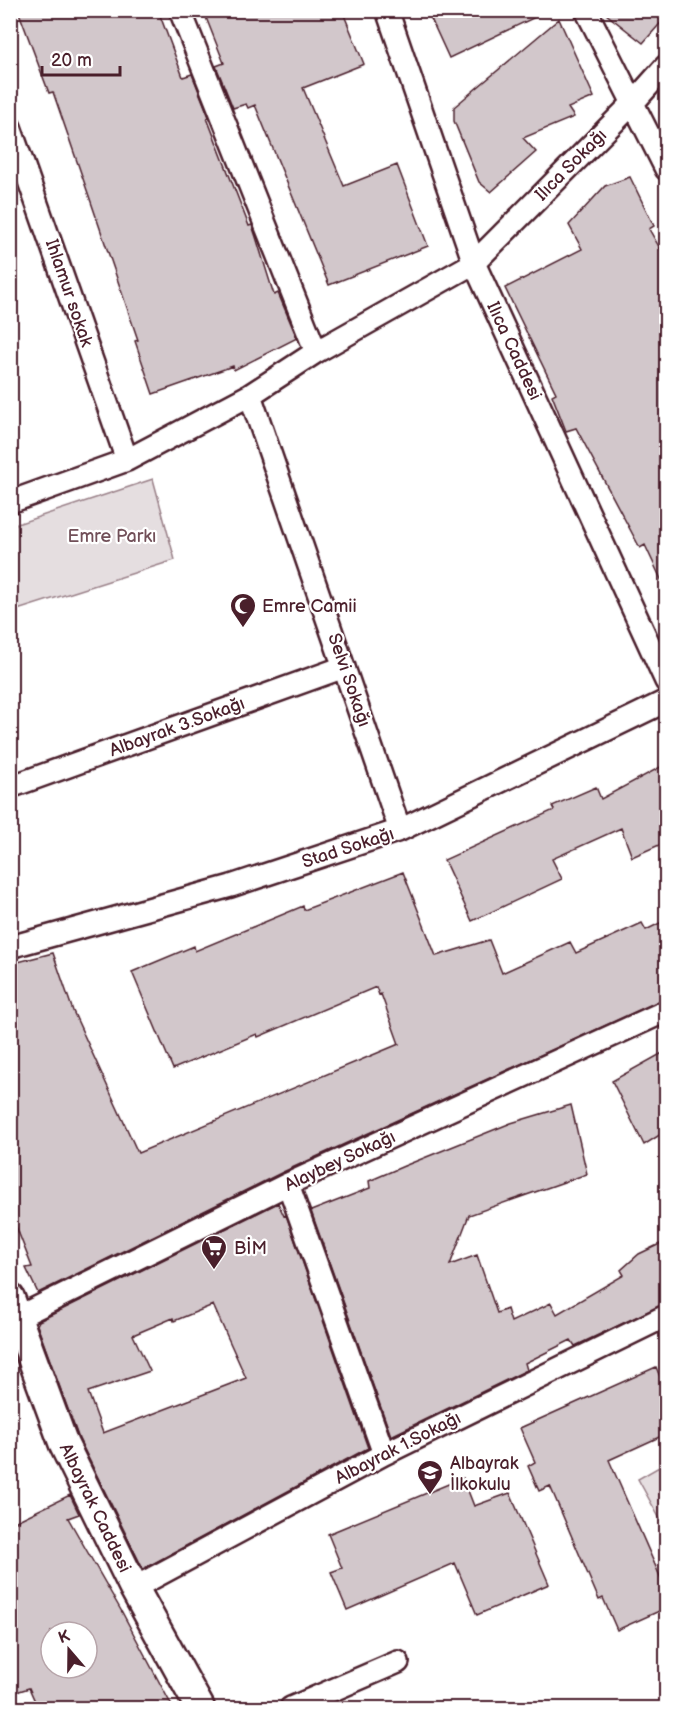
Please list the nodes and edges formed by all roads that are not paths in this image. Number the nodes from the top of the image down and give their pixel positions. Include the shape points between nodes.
1 (180, 10) edge
2 (387, 10) edge
3 (586, 10) edge
4 (666, 66) edge
5 (633, 103) junction
6 (10, 127) edge
7 (666, 169) edge
8 (474, 263) junction
9 (316, 352) junction
10 (250, 395) junction
11 (127, 460) junction
12 (10, 502) edge
13 (344, 666) junction
14 (666, 681) edge
15 (666, 701) edge
16 (10, 787) edge
17 (400, 830) junction
18 (10, 947) edge
19 (666, 1011) edge
20 (288, 1184) junction
21 (13, 1312) edge
22 (666, 1316) edge
23 (384, 1454) junction
24 (134, 1588) junction
25 (398, 1662) dead end
26 (200, 1708) edge
27 (291, 1708) edge

1 - 9 street
2 - 8 street, Ilıca Caddesi
3 - 5 street
4 - 5 street, Ilıca Sokağı
5 - 7 street
5 - 8 street, Ilıca Sokağı
6 - 11 street, Ihlamur sokak
8 - 9 street, Ilıca Sokağı
8 - 14 street, Ilıca Caddesi
9 - 10 street, Ilıca Sokağı
10 - 11 street, Ilıca Sokağı
10 - 13 street, Selvi Sokağı
11 - 12 street, Ilıca Sokağı
13 - 16 street, Albayrak 3.Sokağı
13 - 17 street, Selvi Sokağı
15 - 17 street, Stad Sokağı
17 - 18 street, Stad Sokağı via 231,886
19 - 20 street, Alaybey Sokağı
20 - 21 street, Alaybey Sokağı
20 - 23 street
21 - 24 street, Albayrak Caddesi via 64,1445
22 - 23 street, Albayrak 1.Sokağı
23 - 24 street, Albayrak 1.Sokağı
24 - 26 street, Albayrak Caddesi
25 - 27 street

